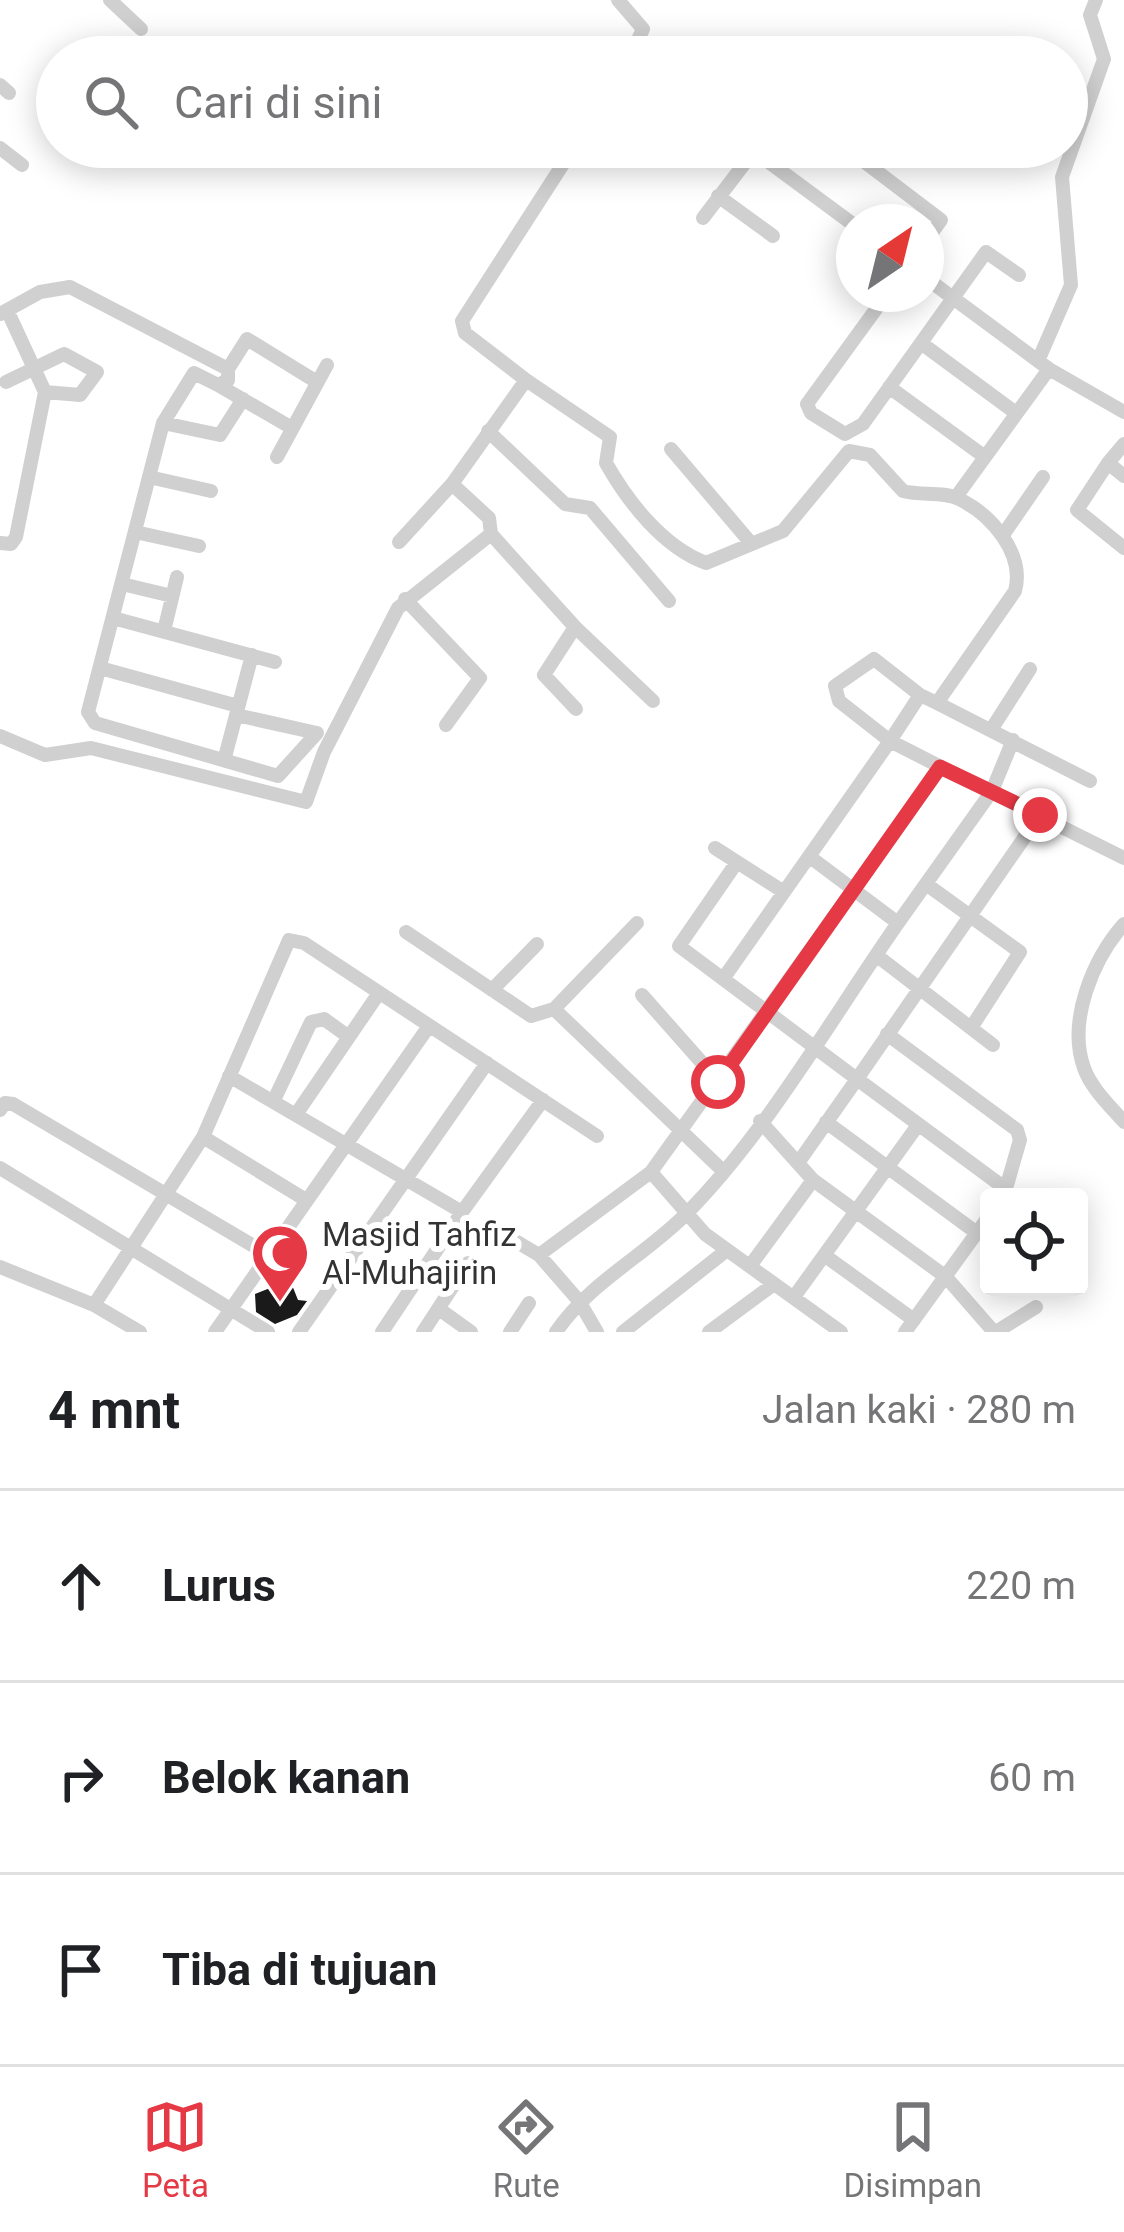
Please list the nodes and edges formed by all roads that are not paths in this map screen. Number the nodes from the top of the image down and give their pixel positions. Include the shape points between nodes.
1 (110, 0) edge
2 (618, 0) edge
3 (1096, 0) edge
4 (141, 29) dead end
5 (640, 36) edge
6 (1088, 103) edge
7 (0, 148) edge
8 (22, 165) dead end
9 (560, 168) edge
10 (740, 168) edge
11 (777, 168) edge
12 (872, 168) edge
13 (1065, 168) edge
14 (718, 196) junction
15 (920, 204) edge
16 (836, 212) edge
17 (703, 218) dead end
18 (773, 236) dead end
19 (1019, 275) dead end
20 (944, 291) edge
21 (954, 298) junction
22 (3, 312) edge
23 (874, 312) edge
24 (921, 343) junction
25 (327, 365) dead end
26 (1044, 365) junction
27 (33, 366) junction
28 (228, 369) junction
29 (526, 380) junction
30 (6, 382) dead end
31 (317, 382) junction
32 (218, 386) junction
33 (890, 387) junction
34 (45, 392) junction
35 (243, 399) junction
36 (1124, 412) edge
37 (1016, 413) junction
38 (163, 423) junction
39 (292, 428) junction
40 (488, 430) junction
41 (1124, 444) edge
42 (671, 449) dead end
43 (277, 457) dead end
44 (986, 457) junction
45 (1108, 463) junction
46 (1124, 476) edge
47 (149, 477) junction
48 (1043, 477) dead end
49 (452, 484) junction
50 (212, 491) dead end
51 (956, 497) junction
52 (135, 532) junction
53 (491, 534) junction
54 (1003, 535) junction
55 (400, 542) dead end
56 (750, 542) junction
57 (0, 543) edge
58 (199, 546) dead end
59 (1124, 548) edge
60 (177, 577) dead end
61 (122, 584) junction
62 (172, 596) junction
63 (405, 599) junction
64 (669, 601) dead end
65 (113, 618) junction
66 (575, 628) junction
67 (164, 631) junction
68 (252, 655) junction
69 (275, 662) dead end
70 (100, 668) junction
71 (1030, 669) dead end
72 (920, 695) junction
73 (653, 701) dead end
74 (937, 703) junction
75 (575, 710) dead end
76 (237, 711) junction
77 (446, 724) dead end
78 (991, 730) junction
79 (0, 736) edge
80 (1013, 740) junction
81 (890, 741) junction
82 (225, 757) junction
83 (940, 767) junction
84 (1090, 781) dead end
85 (992, 791) junction
86 (1040, 815) junction
87 (716, 848) dead end
88 (810, 856) junction
89 (1124, 857) edge
90 (737, 862) junction
91 (926, 884) junction
92 (854, 888) junction
93 (784, 892) junction
94 (971, 917) junction
95 (637, 923) dead end
96 (898, 923) junction
97 (1124, 924) edge
98 (406, 932) dead end
99 (537, 944) dead end
100 (876, 955) junction
101 (723, 979) junction
102 (919, 988) junction
103 (493, 990) junction
104 (379, 993) junction
105 (642, 995) dead end
106 (554, 1010) junction
107 (769, 1012) junction
108 (429, 1026) junction
109 (971, 1028) junction
110 (887, 1034) junction
111 (349, 1037) junction
112 (813, 1045) junction
113 (993, 1045) dead end
114 (487, 1063) junction
115 (229, 1076) junction
116 (856, 1079) junction
117 (718, 1082) junction
118 (274, 1100) junction
119 (543, 1100) junction
120 (0, 1111) edge
121 (297, 1113) junction
122 (760, 1121) junction
123 (826, 1122) junction
124 (1124, 1122) edge
125 (918, 1125) junction
126 (680, 1134) junction
127 (203, 1136) junction
128 (597, 1136) dead end
129 (346, 1140) junction
130 (798, 1162) junction
131 (0, 1168) edge
132 (721, 1169) junction
133 (887, 1169) junction
134 (651, 1172) junction
135 (404, 1176) junction
136 (813, 1180) junction
137 (999, 1188) edge
138 (1006, 1188) edge
139 (168, 1194) junction
140 (306, 1200) junction
141 (462, 1212) junction
142 (855, 1212) junction
143 (686, 1215) junction
144 (980, 1228) edge
145 (976, 1233) junction
146 (512, 1240) dead end
147 (130, 1247) junction
148 (727, 1250) junction
149 (269, 1255) junction
150 (538, 1255) junction
151 (824, 1255) junction
152 (468, 1263) dead end
153 (750, 1266) junction
154 (0, 1268) edge
155 (946, 1277) junction
156 (774, 1284) junction
157 (794, 1297) junction
158 (578, 1301) junction
159 (529, 1303) dead end
160 (94, 1305) junction
161 (1036, 1307) dead end
162 (231, 1309) junction
163 (440, 1309) junction
164 (910, 1326) edge
165 (830, 1329) edge
166 (561, 1330) edge
167 (140, 1332) edge
168 (215, 1332) edge
169 (268, 1332) edge
170 (299, 1332) edge
171 (382, 1332) edge
172 (423, 1332) edge
173 (471, 1332) edge
174 (510, 1332) edge
175 (596, 1332) edge
176 (623, 1332) edge
177 (710, 1332) edge
178 (995, 1332) edge

1 - 4 street
2 - 5 street via 643,29
3 - 6 street via 1090,15 1104,58
7 - 8 street
9 - 29 street via 462,321 466,333
10 - 14 street
11 - 16 street
12 - 15 street
13 - 26 street via 1071,285
14 - 17 street
14 - 18 street
19 - 21 street via 986,252
20 - 21 street
21 - 24 street
21 - 26 street
22 - 27 street
22 - 28 street via 70,287
23 - 33 street via 807,404 845,434 863,424
24 - 33 street
24 - 37 street
25 - 31 street
26 - 36 street
26 - 37 street
27 - 30 street
27 - 34 street
27 - 34 street via 71,355 97,372 80,395
28 - 31 street via 247,339
28 - 32 street
29 - 40 street
29 - 56 street via 610,437 607,466 678,548 713,562
31 - 39 street
32 - 35 street
32 - 38 street via 194,373
33 - 44 street
34 - 57 street via 16,537
35 - 38 street via 215,437
35 - 39 street
37 - 44 street
38 - 47 street
39 - 43 street
40 - 49 street
40 - 64 street via 565,504 590,508
41 - 45 street
42 - 56 street
44 - 51 street
45 - 46 street
45 - 59 street via 1077,510
47 - 50 street
47 - 52 street
48 - 54 street
49 - 53 street via 489,518
49 - 55 street
51 - 54 street
51 - 56 street via 903,490 870,455 849,451 782,531
52 - 58 street
52 - 61 street
53 - 63 street
53 - 66 street
54 - 74 street via 1019,575 1015,591
60 - 62 street
61 - 62 street
61 - 65 street
62 - 67 street
63 - 77 street via 480,678
63 - 79 street via 306,802 91,748 45,754
65 - 67 street
65 - 70 street
66 - 73 street
66 - 75 street via 544,675
67 - 68 street
68 - 69 street
68 - 76 street
70 - 76 street
70 - 82 street via 88,712 95,723
71 - 78 street
72 - 74 street
72 - 81 street
72 - 81 street via 874,659 835,686 838,701
74 - 78 street
76 - 82 street
76 - 82 street via 317,733 278,776
78 - 80 street
80 - 84 street
80 - 85 street
81 - 83 street
81 - 88 street
83 - 85 street
83 - 92 street
85 - 86 street
85 - 91 street
86 - 89 street
86 - 94 street
87 - 90 street
88 - 92 street
88 - 93 street
90 - 93 street
90 - 101 street via 680,940
91 - 94 street
91 - 96 street
92 - 96 street
92 - 107 street
93 - 101 street
94 - 102 street
94 - 109 street via 1020,952
95 - 106 street
96 - 100 street
97 - 124 street via 1091,975 1080,1038 1088,1078
98 - 103 street
99 - 103 street
100 - 102 street
100 - 112 street
101 - 107 street
102 - 109 street
102 - 110 street
103 - 106 street via 531,1016
104 - 108 street
104 - 111 street
104 - 115 street via 289,940
105 - 117 street
106 - 126 street
107 - 112 street
107 - 117 street
108 - 114 street
108 - 129 street
109 - 113 street
110 - 116 street
110 - 138 street via 1017,1130
111 - 118 street via 316,1018
111 - 121 street
112 - 116 street
112 - 122 street
114 - 119 street
114 - 135 street
115 - 118 street
115 - 127 street
116 - 123 street
116 - 125 street
117 - 126 street
118 - 121 street
119 - 128 street
119 - 141 street
120 - 139 street via 13,1104
121 - 129 street
122 - 130 street
122 - 132 street
123 - 130 street
123 - 133 street
125 - 133 street
125 - 137 street
126 - 132 street
126 - 134 street
127 - 139 street
127 - 140 street
129 - 135 street
129 - 140 street
130 - 136 street
131 - 147 street
132 - 143 street
133 - 142 street
133 - 145 street
134 - 143 street
134 - 150 street
135 - 141 street
135 - 170 street
136 - 142 street
136 - 153 street
139 - 147 street
139 - 149 street
140 - 149 street
141 - 171 street
142 - 151 street
142 - 155 street
143 - 148 street
143 - 158 street
144 - 145 street
145 - 155 street
146 - 150 street
147 - 160 street
147 - 162 street
148 - 153 street
148 - 176 street
149 - 162 street
150 - 158 street
151 - 157 street
151 - 164 street
152 - 163 street
153 - 156 street
154 - 160 street
155 - 164 street
155 - 178 street
156 - 157 street
156 - 177 street
157 - 165 street
158 - 166 street
158 - 175 street
159 - 174 street
160 - 167 street
161 - 178 street
162 - 168 street
162 - 169 street
163 - 172 street
163 - 173 street

